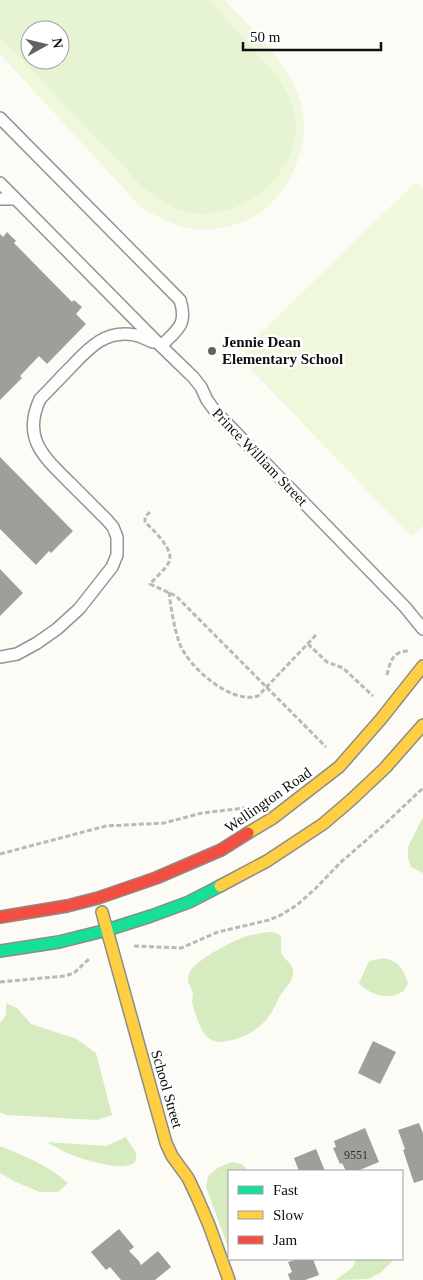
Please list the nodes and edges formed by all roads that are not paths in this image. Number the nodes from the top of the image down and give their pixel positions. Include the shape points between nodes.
1 (0, 118) edge
2 (0, 183) edge
3 (0, 199) edge
4 (15, 199) junction
5 (161, 346) junction
6 (423, 629) edge
7 (0, 657) edge
8 (423, 666) edge
9 (423, 725) edge
10 (98, 898) junction
11 (0, 917) edge
12 (107, 930) junction
13 (0, 951) edge
14 (229, 1280) edge

1 - 5 lane via 180,300 183,323
2 - 4 lane, Prince William Street
3 - 4 lane
4 - 5 lane, Prince William Street
5 - 6 lane, Prince William Street via 197,382 215,411
5 - 7 lane via 127,334 100,340 40,399 33,422 37,445 45,458 113,527 117,537 117,555 112,567 90,595 57,629 16,654
8 - 10 main road, Wellington Road via 406,691 342,764 273,818 221,850
9 - 12 main road via 351,800 294,844 189,902
10 - 11 main road, Wellington Road
10 - 12 main road, School Street
12 - 13 main road via 59,942
12 - 14 main road, School Street via 166,1143 197,1197

